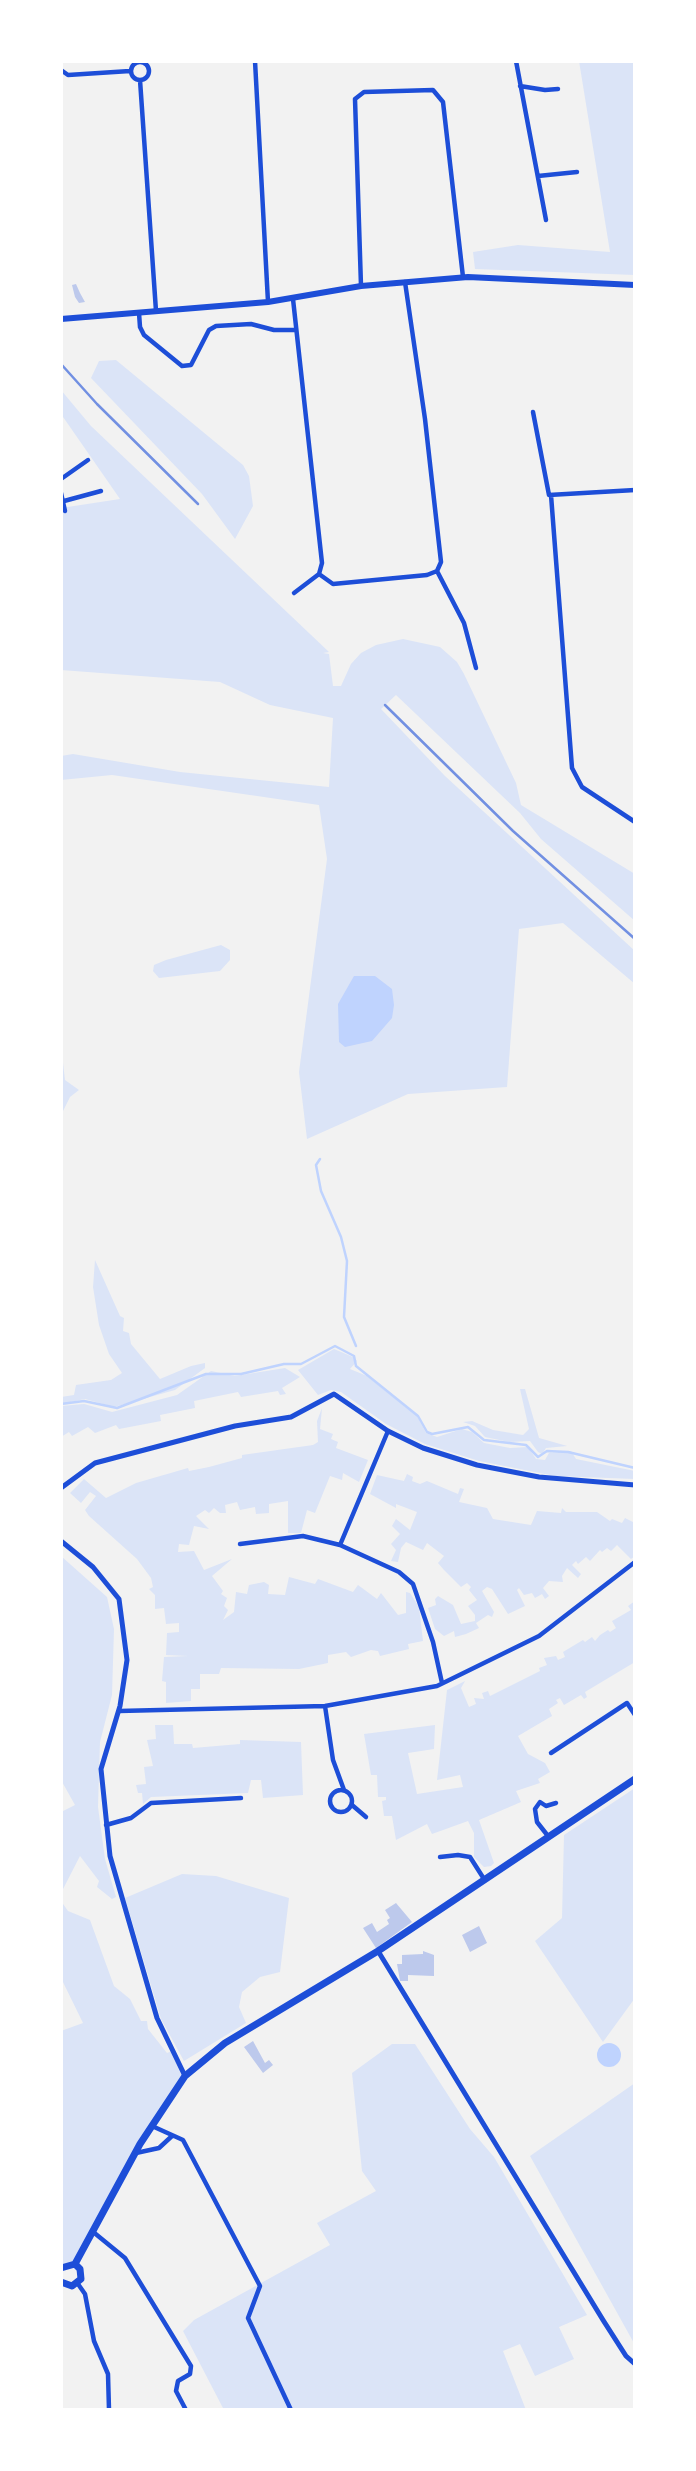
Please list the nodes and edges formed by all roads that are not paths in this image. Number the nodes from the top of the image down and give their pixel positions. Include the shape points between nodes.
1 (256, 61) edge
2 (516, 61) edge
3 (144, 62) edge
4 (61, 70) edge
5 (130, 71) junction
6 (140, 80) junction
7 (520, 86) junction
8 (558, 89) dead end
9 (578, 172) dead end
10 (538, 176) junction
11 (546, 220) dead end
12 (463, 277) junction
13 (404, 281) junction
14 (635, 285) edge
15 (362, 286) junction
16 (293, 299) junction
17 (268, 302) junction
18 (156, 311) junction
19 (139, 313) junction
20 (61, 319) edge
21 (296, 330) junction
22 (533, 412) dead end
23 (88, 460) dead end
24 (61, 479) edge
25 (635, 490) edge
26 (101, 491) dead end
27 (61, 494) edge
28 (550, 495) junction
29 (64, 501) junction
30 (65, 511) dead end
31 (437, 571) junction
32 (319, 574) junction
33 (294, 593) dead end
34 (476, 668) dead end
35 (635, 822) edge
36 (388, 1431) junction
37 (635, 1485) edge
38 (61, 1488) edge
39 (61, 1541) edge
40 (240, 1544) dead end
41 (340, 1545) junction
42 (635, 1562) edge
43 (442, 1684) junction
44 (326, 1706) junction
45 (119, 1711) junction
46 (635, 1715) edge
47 (551, 1753) dead end
48 (635, 1779) edge
49 (344, 1790) junction
50 (241, 1798) dead end
51 (556, 1803) dead end
52 (352, 1805) junction
53 (366, 1817) dead end
54 (106, 1825) junction
55 (548, 1836) junction
56 (440, 1857) dead end
57 (484, 1879) junction
58 (377, 1951) junction
59 (185, 2076) junction
60 (152, 2126) junction
61 (172, 2136) junction
62 (136, 2153) junction
63 (91, 2230) junction
64 (75, 2264) junction
65 (61, 2268) edge
66 (61, 2282) edge
67 (78, 2284) junction
68 (635, 2364) edge
69 (109, 2410) edge
70 (186, 2410) edge
71 (291, 2410) edge

1 - 17 street
2 - 7 street
3 - 5 street via 135,63
3 - 6 street via 149,73
4 - 5 street via 68,75
5 - 6 street
6 - 18 street
7 - 8 street
7 - 10 street
9 - 10 street
10 - 11 street
12 - 13 main road
12 - 14 main road
12 - 15 street via 443,102 433,90 364,92 355,99
13 - 15 main road
13 - 31 street via 427,432 441,562
15 - 16 main road
16 - 17 main road
16 - 21 street
17 - 18 main road
18 - 19 main road
19 - 20 main road
19 - 21 street via 144,335 182,366 191,366 209,330 216,326 251,324
21 - 32 street via 322,563
22 - 28 street
23 - 24 street
25 - 28 street
26 - 29 street
27 - 29 street
28 - 35 street via 572,768 582,788
29 - 30 street
31 - 32 street via 333,584
31 - 34 street via 464,623
32 - 33 street
36 - 37 street via 477,1465 539,1477
36 - 38 street via 334,1394 291,1417 235,1426 95,1463
36 - 41 street
39 - 45 street via 93,1567 119,1599 127,1660
40 - 41 street via 303,1536
41 - 43 street via 399,1572 413,1584
42 - 43 street via 539,1636
43 - 44 street
44 - 45 street
44 - 49 street via 333,1760
45 - 54 street via 101,1769
46 - 47 street via 626,1703
48 - 55 main road
49 - 52 street via 352,1797
49 - 52 street via 332,1795 331,1806 344,1812
50 - 54 street via 151,1803 131,1818
51 - 55 street via 546,1806 540,1802 534,1809
52 - 53 street
54 - 59 street via 121,1902 153,2005
55 - 57 main road
56 - 57 street via 470,1857
57 - 58 main road
58 - 59 main road via 225,2043
58 - 68 street via 603,2320
59 - 60 main road
60 - 61 street
60 - 62 main road
61 - 62 street via 159,2148
61 - 71 street via 183,2140 260,2286 248,2318
62 - 63 main road
63 - 64 main road
63 - 70 street via 125,2259 191,2366 176,2390
64 - 65 main road
64 - 67 main road via 82,2273
66 - 67 main road
67 - 69 street via 108,2374

